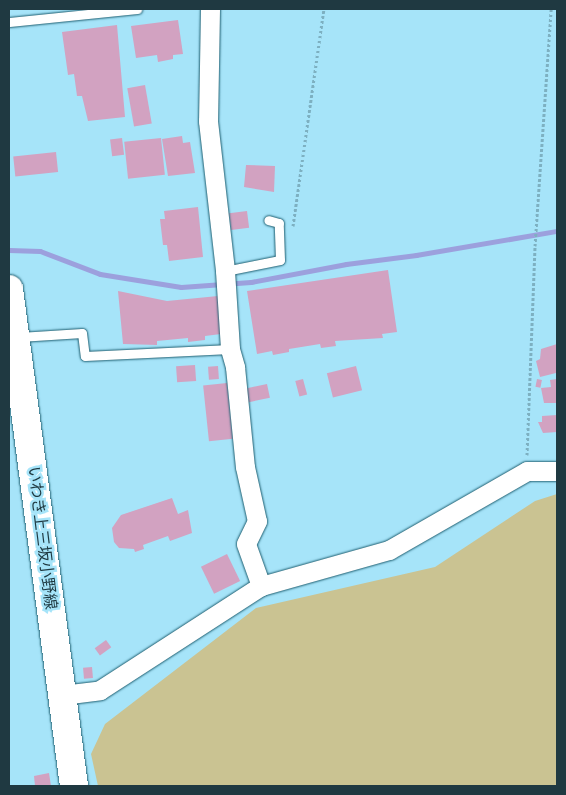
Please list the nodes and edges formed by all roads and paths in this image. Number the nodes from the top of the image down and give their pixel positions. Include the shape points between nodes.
1 (137, 9) edge
2 (210, 9) edge
3 (324, 9) edge
4 (551, 9) edge
5 (9, 22) edge
6 (268, 220) dead end
7 (292, 235) dead end
8 (225, 271) junction
9 (9, 289) edge
10 (16, 338) junction
11 (230, 348) junction
12 (527, 471) junction
13 (557, 471) edge
14 (262, 586) junction
15 (62, 695) junction
16 (74, 786) edge

1 - 5 lane
2 - 8 street via 208,121
3 - 7 path
4 - 12 path via 535,246
6 - 8 lane via 279,223 280,260
8 - 11 street
9 - 10 main road, いわき上三坂小野線
10 - 11 lane via 82,333 85,356
10 - 15 main road, いわき上三坂小野線
11 - 14 street via 235,367 245,467 256,521 246,544
12 - 13 street
12 - 14 street via 389,550
14 - 15 street via 100,690
15 - 16 main road, いわき上三坂小野線

